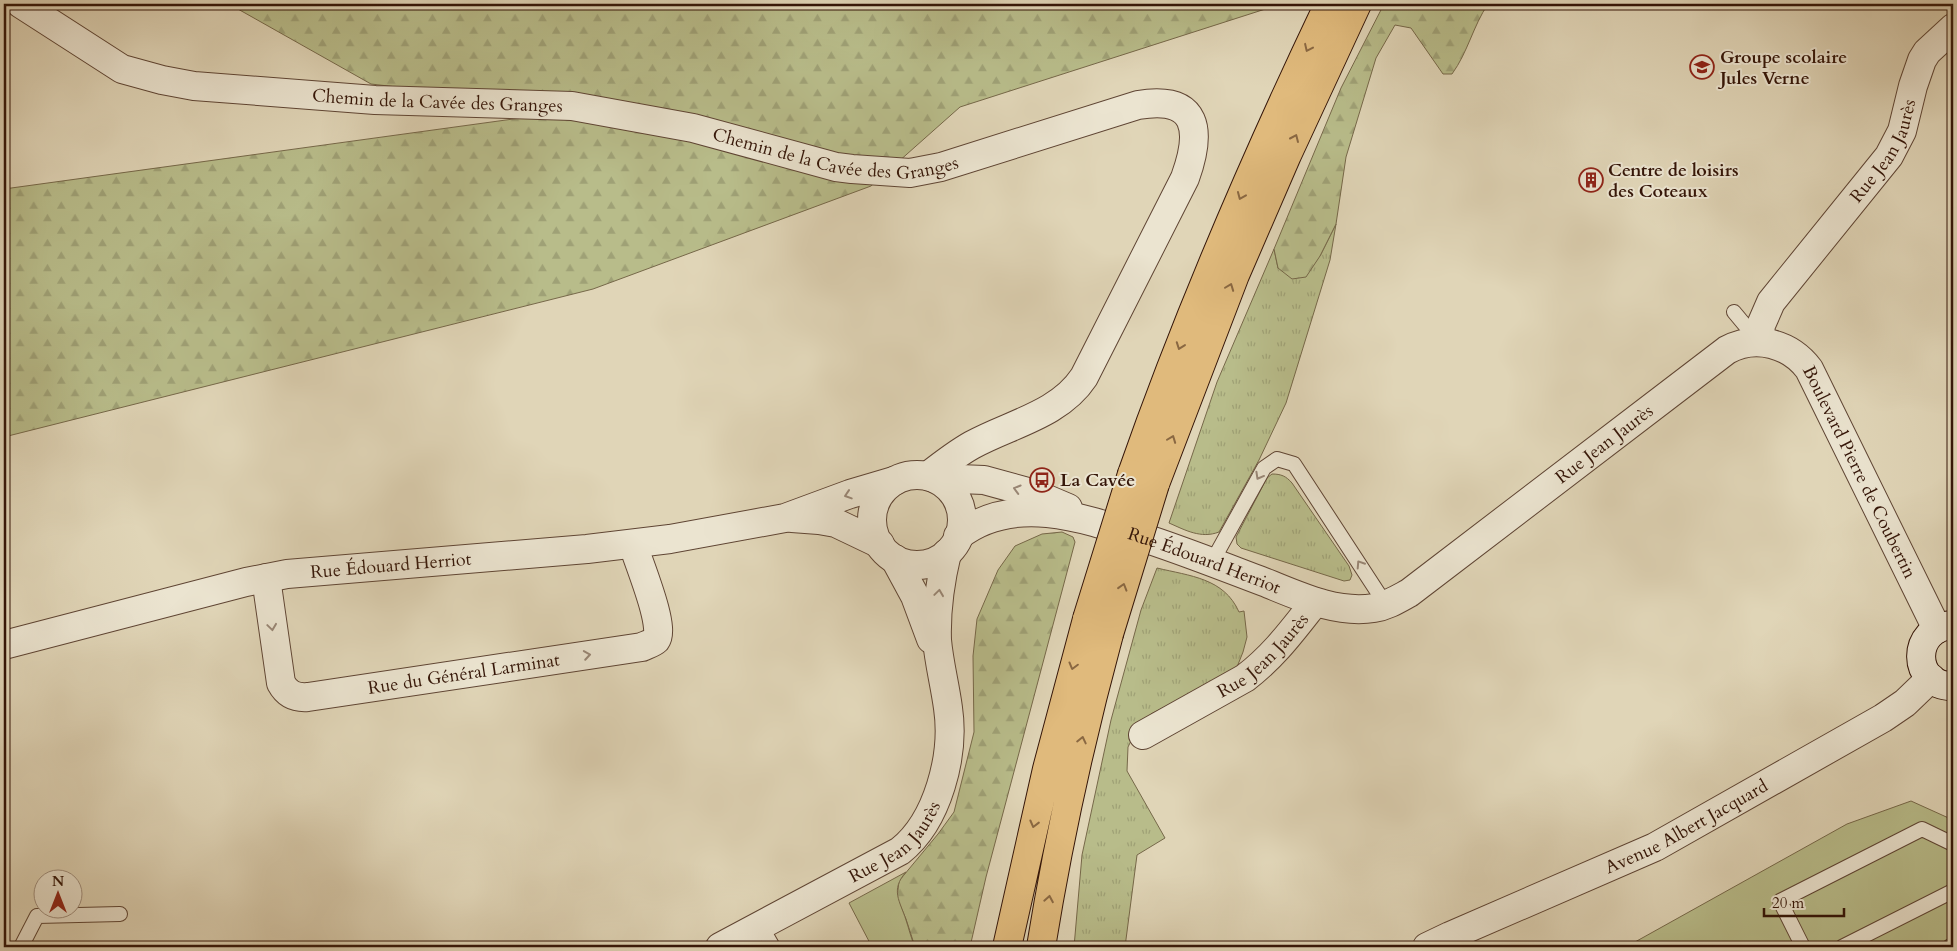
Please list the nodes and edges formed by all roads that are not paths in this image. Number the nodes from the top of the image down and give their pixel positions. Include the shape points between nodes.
1 (21, 4) edge
2 (1329, 4) edge
3 (1357, 4) edge
4 (1953, 28) edge
5 (1734, 312) dead end
6 (1758, 342) junction
7 (931, 477) junction
8 (1144, 479) junction
9 (894, 481) junction
10 (786, 518) junction
11 (1094, 521) junction
12 (633, 544) junction
13 (953, 544) junction
14 (887, 551) junction
15 (1212, 562) junction
16 (266, 578) junction
17 (1315, 602) junction
18 (1386, 605) junction
19 (1945, 627) edge
20 (4, 645) edge
21 (939, 659) junction
22 (1942, 682) edge
23 (1143, 735) dead end
24 (1953, 844) edge
25 (1953, 891) edge
26 (120, 914) dead end
27 (767, 936) edge
28 (1953, 945) edge
29 (21, 947) edge
30 (720, 947) edge
31 (1007, 947) edge
32 (1041, 947) edge
33 (1427, 947) edge
34 (1802, 947) edge
35 (1842, 947) edge
36 (1949, 947) edge

1 - 7 street, Chemin de la Cavée des Granges via 122,69 162,80 194,86 375,100 572,106 693,128 836,167 868,171 910,173 941,167 1138,105 1161,102 1179,107 1188,116 1195,132 1189,166 1077,388 1056,406 972,445
2 -> 8 main road via 1272,127 1188,325
8 -> 3 main road
4 - 6 street, Rue Jean Jaurès via 1926,52 1917,71 1902,131 1889,156 1772,302 1761,325
5 - 6 lane
6 - 18 street, Rue Jean Jaurès via 1743,343 1727,350 1409,593
6 - 19 street, Boulevard Pierre de Coubertin via 1788,351 1809,369
7 - 9 street via 911,475
11 -> 7 street, Rue Édouard Herriot via 1010,486 974,479
7 - 13 street via 951,491 959,504 962,520
8 -> 31 main road, bridge via 1087,619 1049,760
32 -> 8 main road, bridge via 1072,784
9 -> 10 street, Rue Édouard Herriot
9 - 14 street via 882,492 874,507 872,523
10 - 12 street, Rue Édouard Herriot
10 - 14 street, Rue Édouard Herriot via 836,523
11 - 13 street, Rue Édouard Herriot via 1053,514 996,516 979,522
11 - 15 street, Rue Édouard Herriot
12 - 16 street, Rue Édouard Herriot via 322,570
16 -> 12 street, Rue du Général Larminat via 281,683 293,695 308,697 649,644 659,633 658,618
13 - 14 street via 933,561 922,564 911,564
21 -> 13 street, Rue Jean Jaurès via 937,610 941,575
14 - 21 street, Rue Jean Jaurès via 915,596
15 - 17 street, Rue Édouard Herriot
18 -> 15 lane via 1294,464 1277,459 1264,468
16 - 20 street, Rue Édouard Herriot
17 - 18 street, Rue Jean Jaurès via 1347,608
17 - 23 street, Rue Jean Jaurès via 1272,656 1257,669
19 - 22 street, Boulevard Pierre de Coubertin via 1929,635 1922,649 1922,665
21 - 27 street, Rue Jean Jaurès via 950,740 944,773 919,833 884,861
22 - 33 street, Avenue Albert Jacquard via 1655,847
24 - 34 lane via 1922,829 1780,901
25 - 35 lane
26 - 29 lane via 37,916
27 - 30 street, Rue Jean Jaurès
28 - 36 lane

